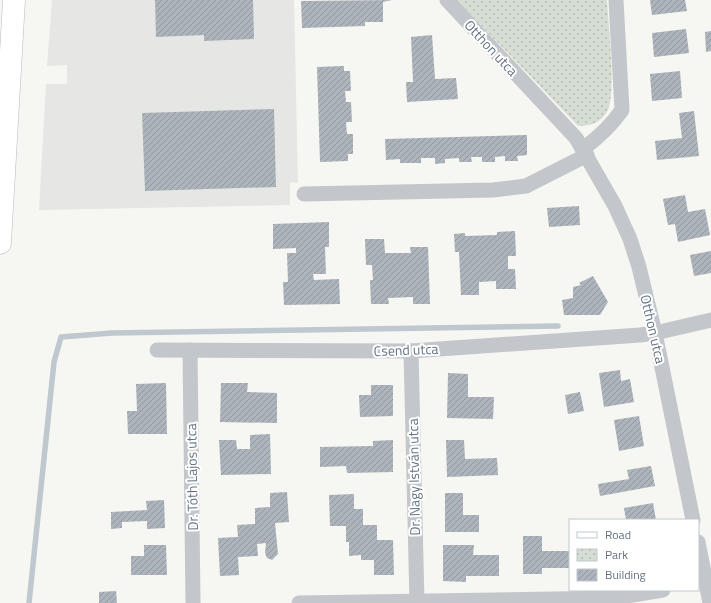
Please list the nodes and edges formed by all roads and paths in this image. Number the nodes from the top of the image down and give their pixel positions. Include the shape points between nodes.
1 (14, 0) edge
2 (447, 0) edge
3 (616, 0) edge
4 (5, 73) edge
5 (585, 152) junction
6 (304, 194) dead end
7 (0, 244) edge
8 (711, 320) edge
9 (655, 333) junction
10 (157, 350) dead end
11 (190, 350) junction
12 (412, 351) junction
13 (694, 519) edge
14 (699, 548) edge
15 (705, 583) edge
16 (657, 591) edge
17 (538, 602) edge
18 (193, 603) edge
19 (299, 603) edge
20 (417, 603) edge
21 (710, 603) edge

1 - 4 main road
2 - 5 street, Otthon utca via 576,138
3 - 5 street via 622,110
4 - 7 main road
5 - 6 street via 526,186 493,190
5 - 9 street, Otthon utca via 630,239
8 - 9 street, Csend utca
9 - 12 street, Csend utca
9 - 13 street, Otthon utca
10 - 11 street, Csend utca
11 - 12 street, Csend utca
11 - 18 street, Dr. Tóth Lajos utca
12 - 20 street, Dr. Nagy István utca
14 - 15 street
15 - 21 street
16 - 17 street via 616,598
17 - 20 street
19 - 20 street

